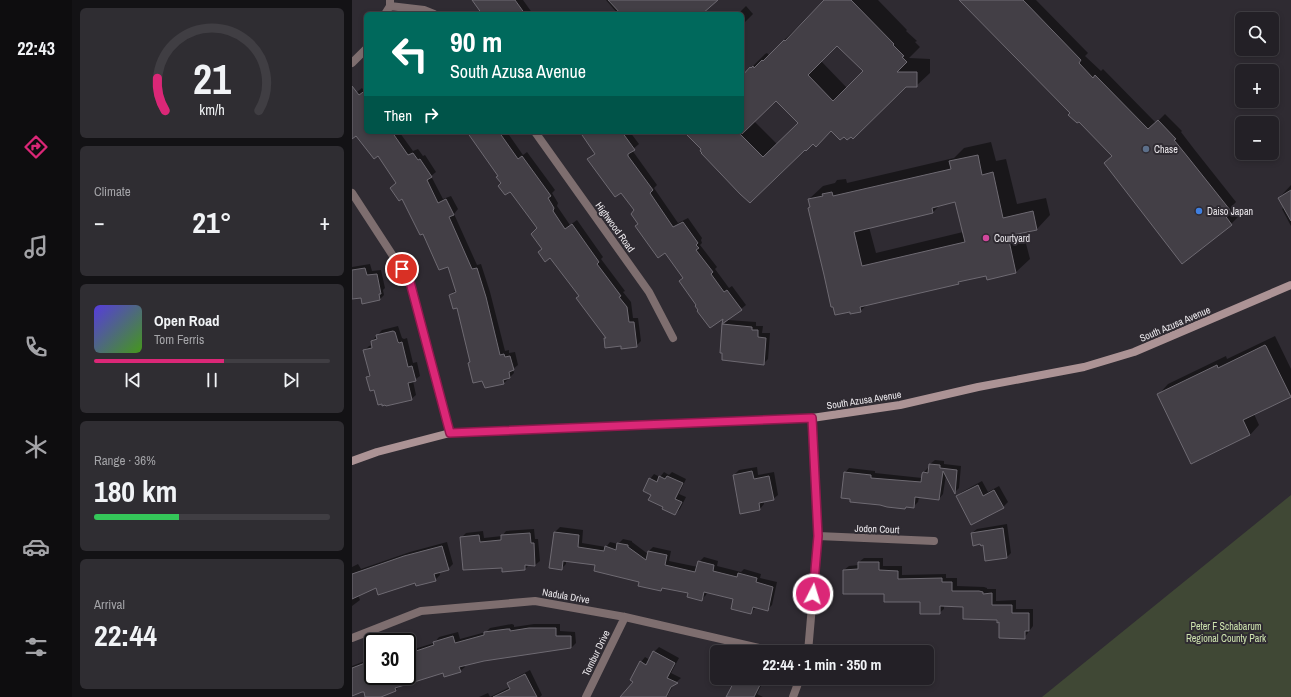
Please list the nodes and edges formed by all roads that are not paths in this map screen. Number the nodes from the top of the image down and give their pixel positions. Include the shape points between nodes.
1 (390, 3) edge
2 (429, 12) edge
3 (364, 51) edge
4 (352, 63) edge
5 (536, 134) edge
6 (352, 192) edge
7 (1291, 285) edge
8 (673, 338) dead end
9 (812, 418) junction
10 (450, 433) junction
11 (352, 461) edge
12 (818, 536) junction
13 (934, 541) dead end
14 (625, 617) junction
15 (352, 638) edge
16 (747, 645) edge
17 (809, 645) edge
18 (797, 685) edge
19 (586, 697) edge
20 (793, 697) edge

1 - 2 street
3 - 4 street
5 - 8 street, Highwood Road via 649,292
6 - 10 street via 410,282
7 - 9 street, South Azusa Avenue via 1134,352 1084,367 900,405
9 - 10 street, South Azusa Avenue
9 - 12 street
10 - 11 street, South Azusa Avenue
12 - 13 street, Jodon Court
12 - 17 street
14 - 15 street, Nadula Drive via 535,601 420,611
14 - 16 street, Nadula Drive
14 - 19 street, Tombur Drive
18 - 20 street

